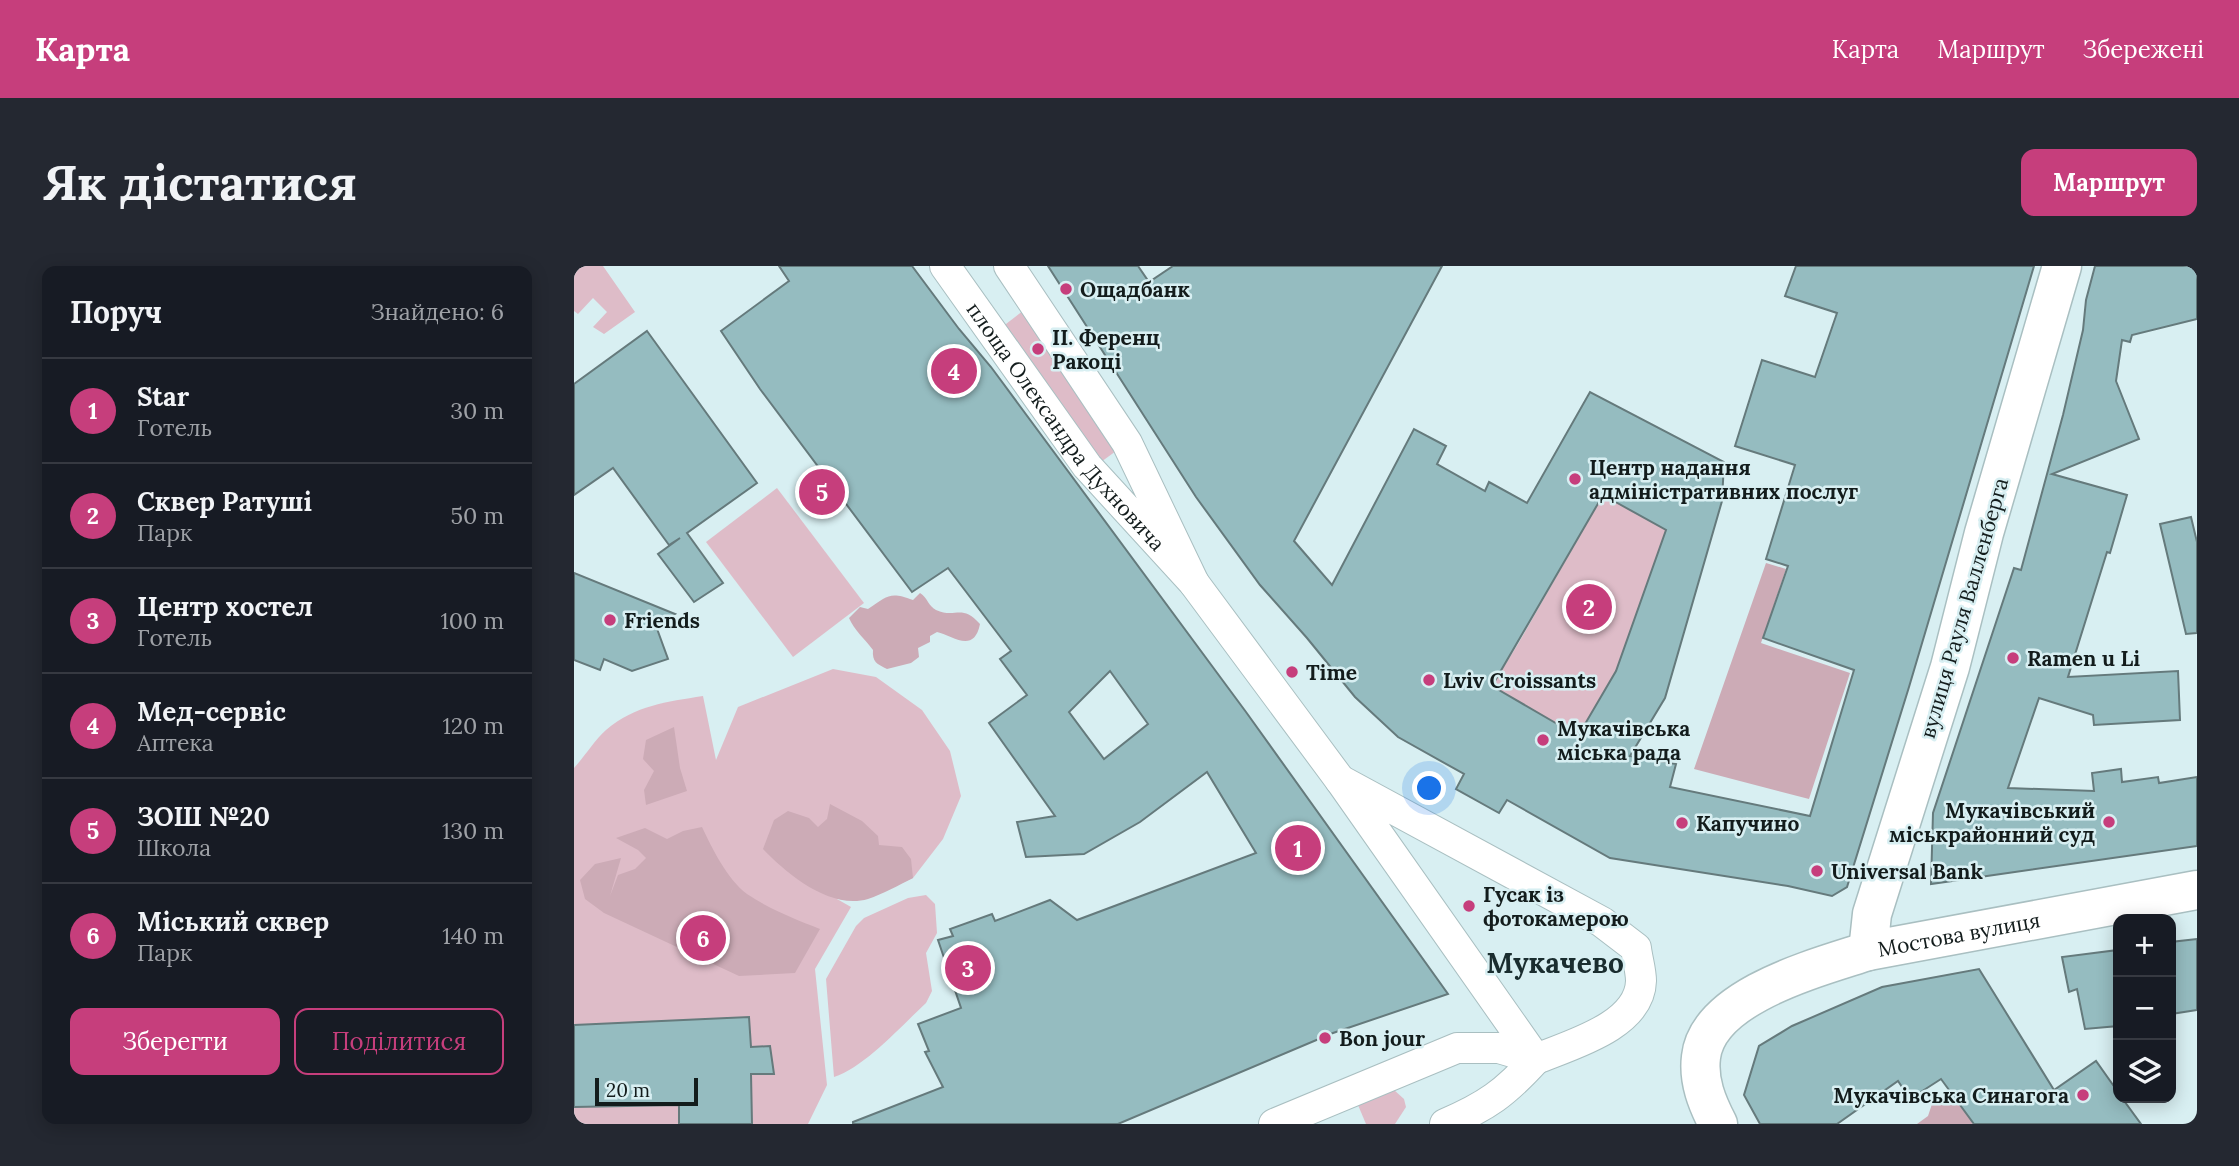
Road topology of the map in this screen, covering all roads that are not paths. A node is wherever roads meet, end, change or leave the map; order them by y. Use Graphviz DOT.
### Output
graph roads {
  1 [pos="945,266"];
  2 [pos="1009,266"];
  3 [pos="2062,266"];
  4 [pos="1194,583"];
  5 [pos="1340,780"];
  6 [pos="2197,890"];
  7 [pos="1868,951"];
  8 [pos="1536,1059"];
  9 [pos="1274,1124"];
  10 [pos="1445,1124"];
  11 [pos="1718,1124"];
  1 -- 4 [label="street, площа Олександра Духновича"];
  2 -- 4 [label="street, площа Олександра Духновича"];
  3 -- 7 [label="street, вулиця Рауля Валленберга"];
  4 -- 5 [label="street, площа Олександра Духновича"];
  5 -- 8 [label="street, площа Олександра Духновича"];
  5 -- 8 [label="street, площа Олександра Духновича"];
  6 -- 7 [label="street, Мостова вулиця"];
  7 -- 11 [label="street, Мостова вулиця"];
  8 -- 9 [label="street"];
  8 -- 10 [label="street"];
}
